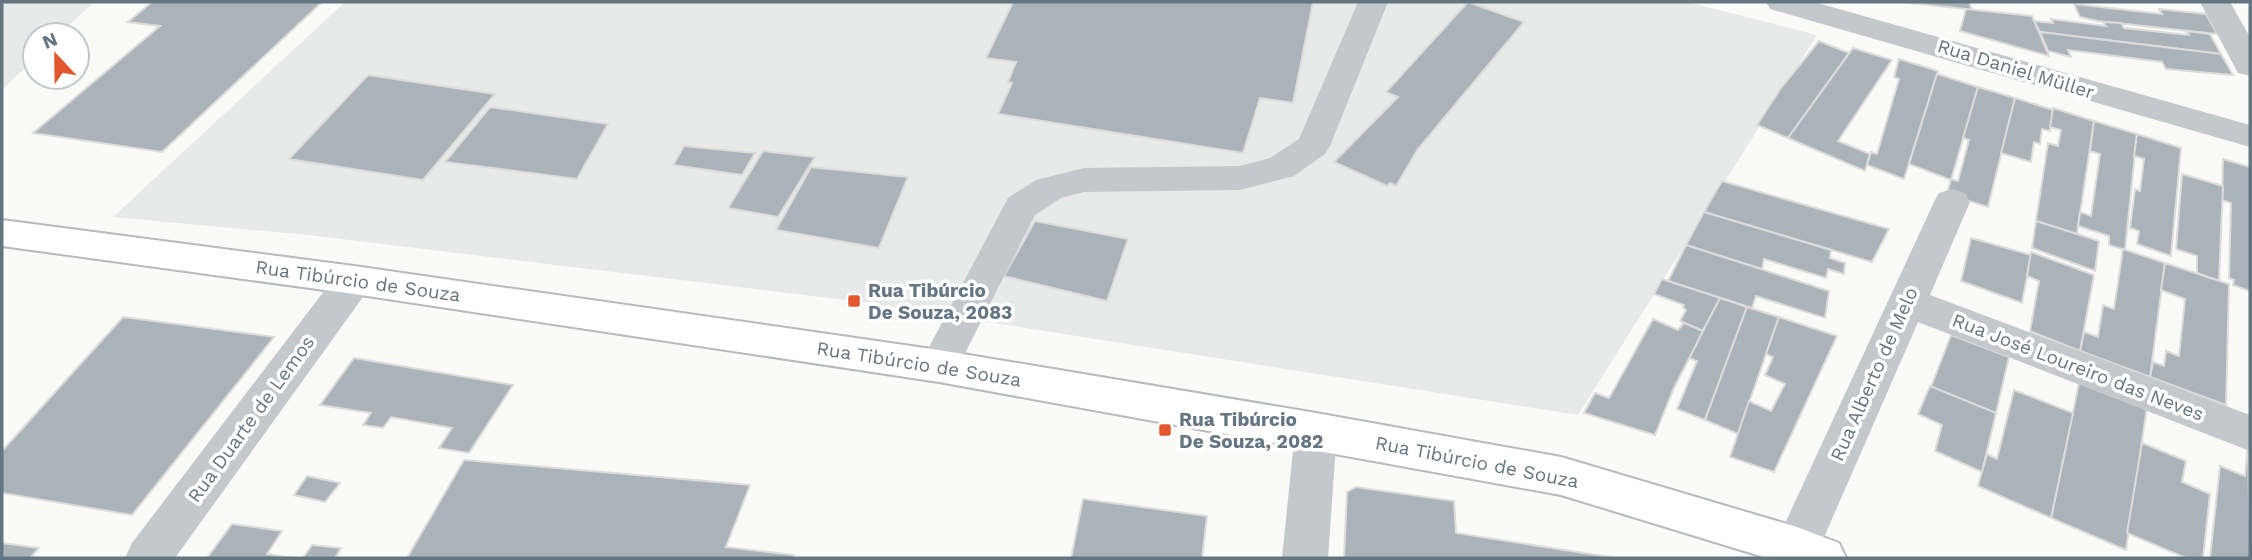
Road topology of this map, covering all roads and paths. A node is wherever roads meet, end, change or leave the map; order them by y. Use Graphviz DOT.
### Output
graph roads {
  1 [pos="1373,2"];
  2 [pos="1781,2"];
  3 [pos="2215,2"];
  4 [pos="1814,6"];
  5 [pos="2250,66"];
  6 [pos="2250,136"];
  7 [pos="1952,202"];
  8 [pos="2,233"];
  9 [pos="354,280"];
  10 [pos="1906,302"];
  11 [pos="939,366"];
  12 [pos="1316,431"];
  13 [pos="2250,433"];
  14 [pos="1810,553"];
  15 [pos="148,558"];
  16 [pos="1305,558"];
  1 -- 11 [label="street"];
  2 -- 4 [label="street, Rua Daniel Müller"];
  3 -- 5 [label="street"];
  4 -- 6 [label="street, Rua Daniel Müller"];
  7 -- 10 [label="street, Rua Alberto de Melo"];
  8 -- 9 [label="main road, Rua Tibúrcio de Souza"];
  9 -- 11 [label="main road, Rua Tibúrcio de Souza"];
  9 -- 15 [label="street, Rua Duarte de Lemos"];
  10 -- 13 [label="street, Rua José Loureiro das Neves"];
  10 -- 14 [label="street, Rua Alberto de Melo"];
  11 -- 12 [label="main road, Rua Tibúrcio de Souza"];
  12 -- 14 [label="main road, Rua Tibúrcio de Souza"];
  12 -- 16 [label="street"];
}
